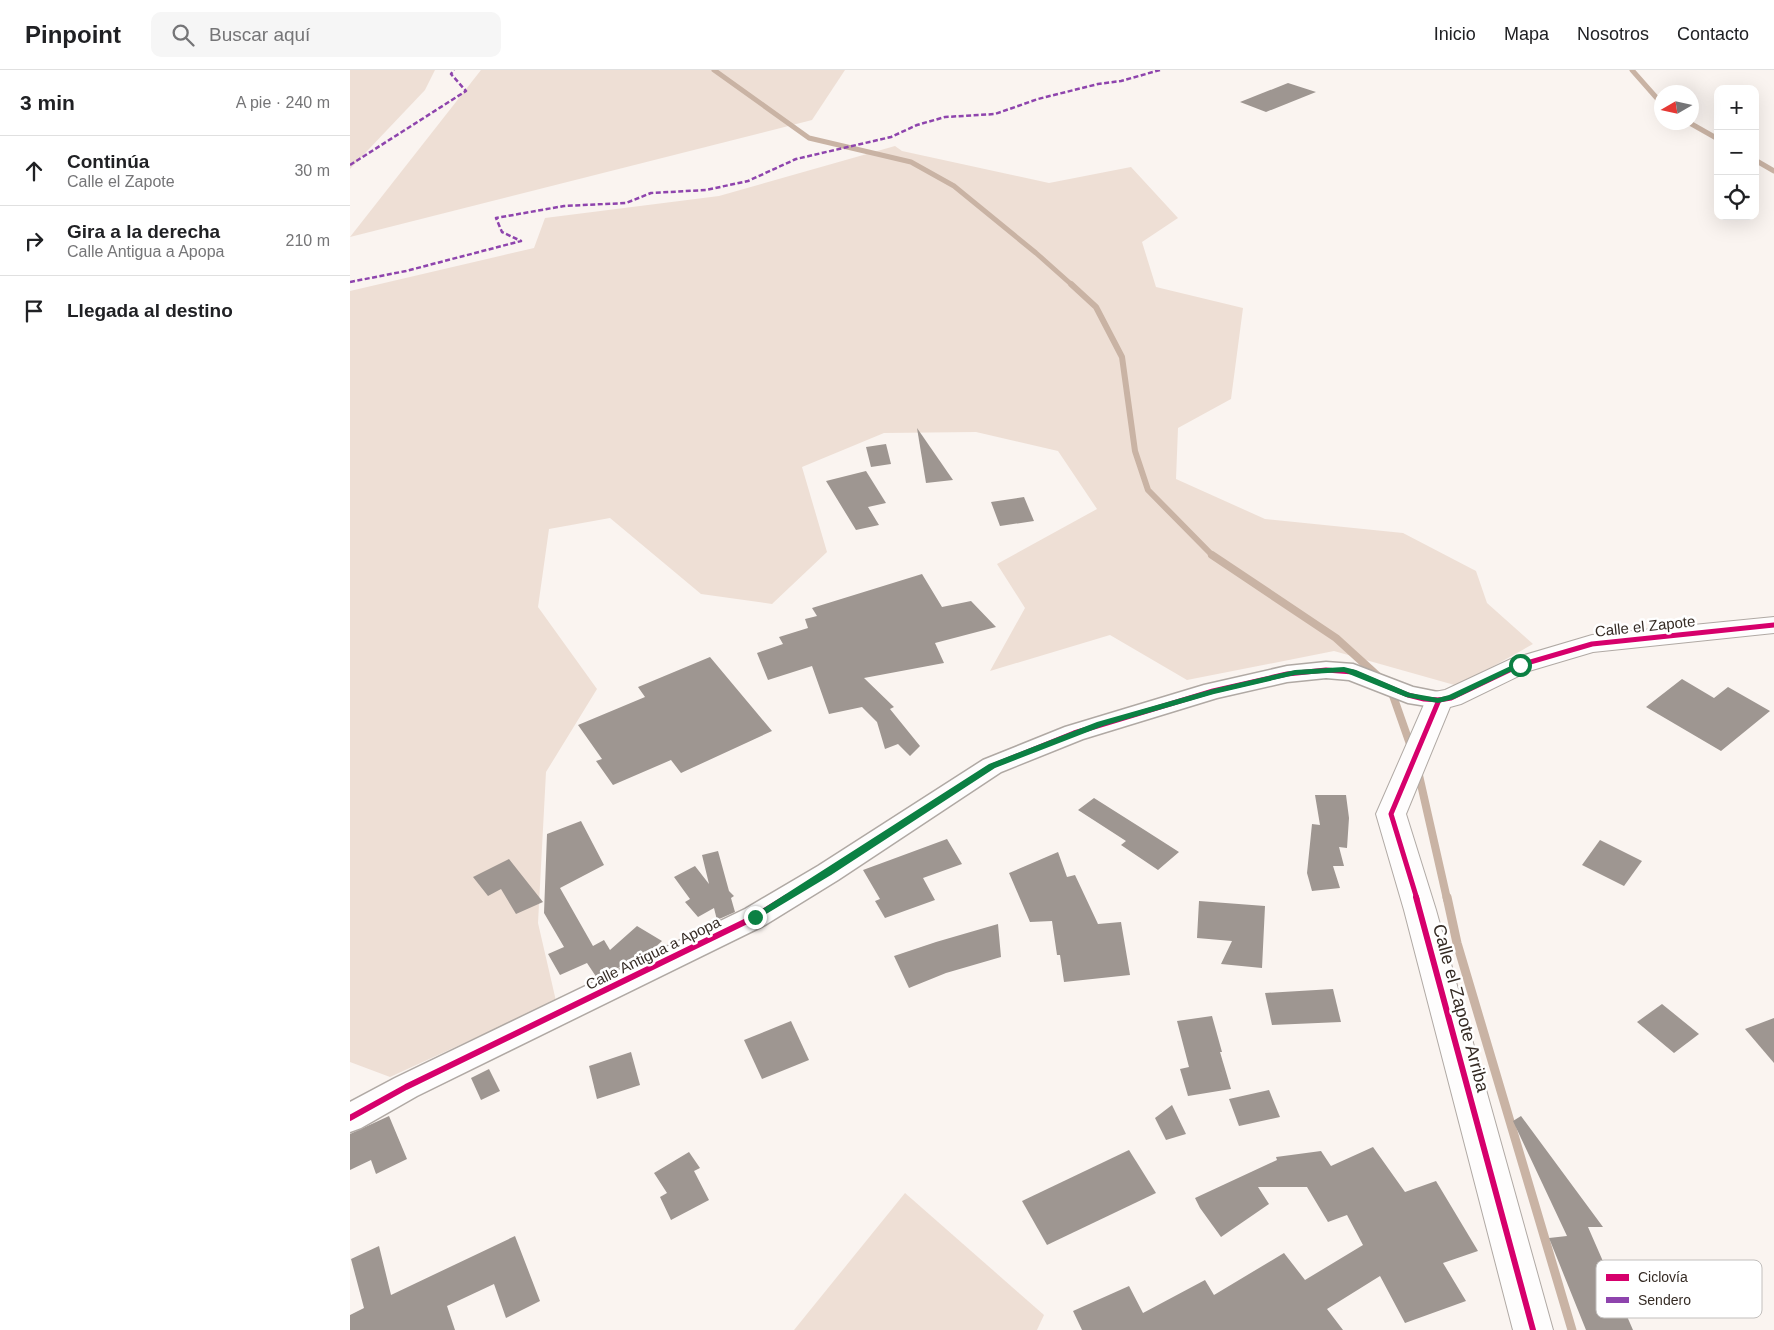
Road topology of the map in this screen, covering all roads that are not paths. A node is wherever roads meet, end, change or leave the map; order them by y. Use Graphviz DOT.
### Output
graph roads {
  1 [pos="1774,625"];
  2 [pos="1438,700"];
  3 [pos="350,1118"];
  4 [pos="1533,1330"];
  1 -- 2 [label="street, Calle el Zapote"];
  2 -- 3 [label="street, Calle Antigua a Apopa"];
  2 -- 4 [label="street, Calle el Zapote Arriba"];
}
